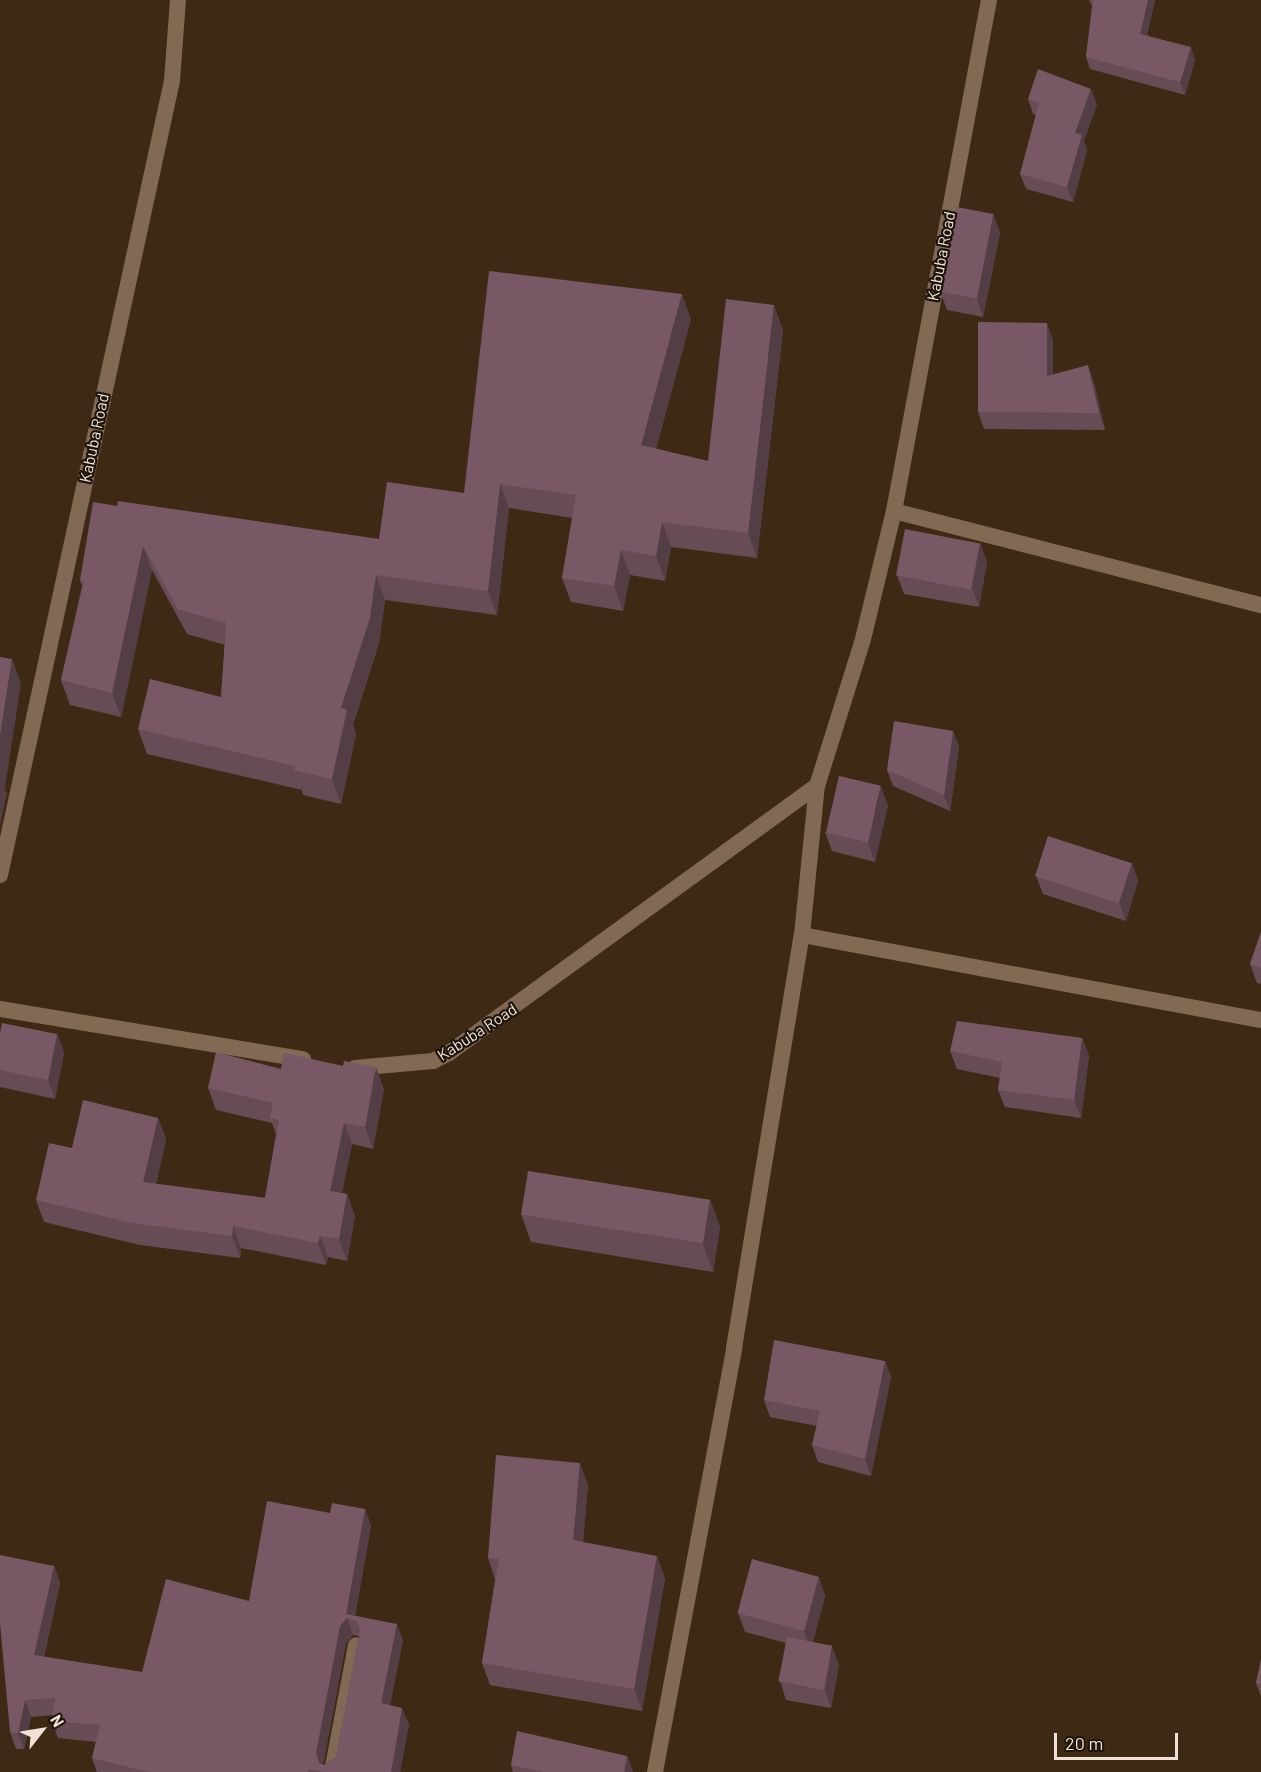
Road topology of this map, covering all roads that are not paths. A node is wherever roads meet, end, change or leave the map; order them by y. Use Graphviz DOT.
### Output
graph roads {
  1 [pos="177,0"];
  2 [pos="988,0"];
  3 [pos="894,511"];
  4 [pos="1261,605"];
  5 [pos="817,786"];
  6 [pos="0,875"];
  7 [pos="802,935"];
  8 [pos="0,1010"];
  9 [pos="1261,1020"];
  10 [pos="318,1061"];
  11 [pos="337,1065"];
  12 [pos="356,1644"];
  13 [pos="332,1772"];
  14 [pos="655,1772"];
  1 -- 6 [label="street, Kabuba Road"];
  2 -- 3 [label="street, Kabuba Road"];
  3 -- 4 [label="street"];
  3 -- 5 [label="street, Kabuba Road"];
  5 -- 7 [label="street, Kabuba Road"];
  5 -- 11 [label="street, Kabuba Road"];
  7 -- 9 [label="street"];
  7 -- 14 [label="street, Kabuba Road"];
  8 -- 10 [label="street"];
  12 -- 13 [label="street"];
}
